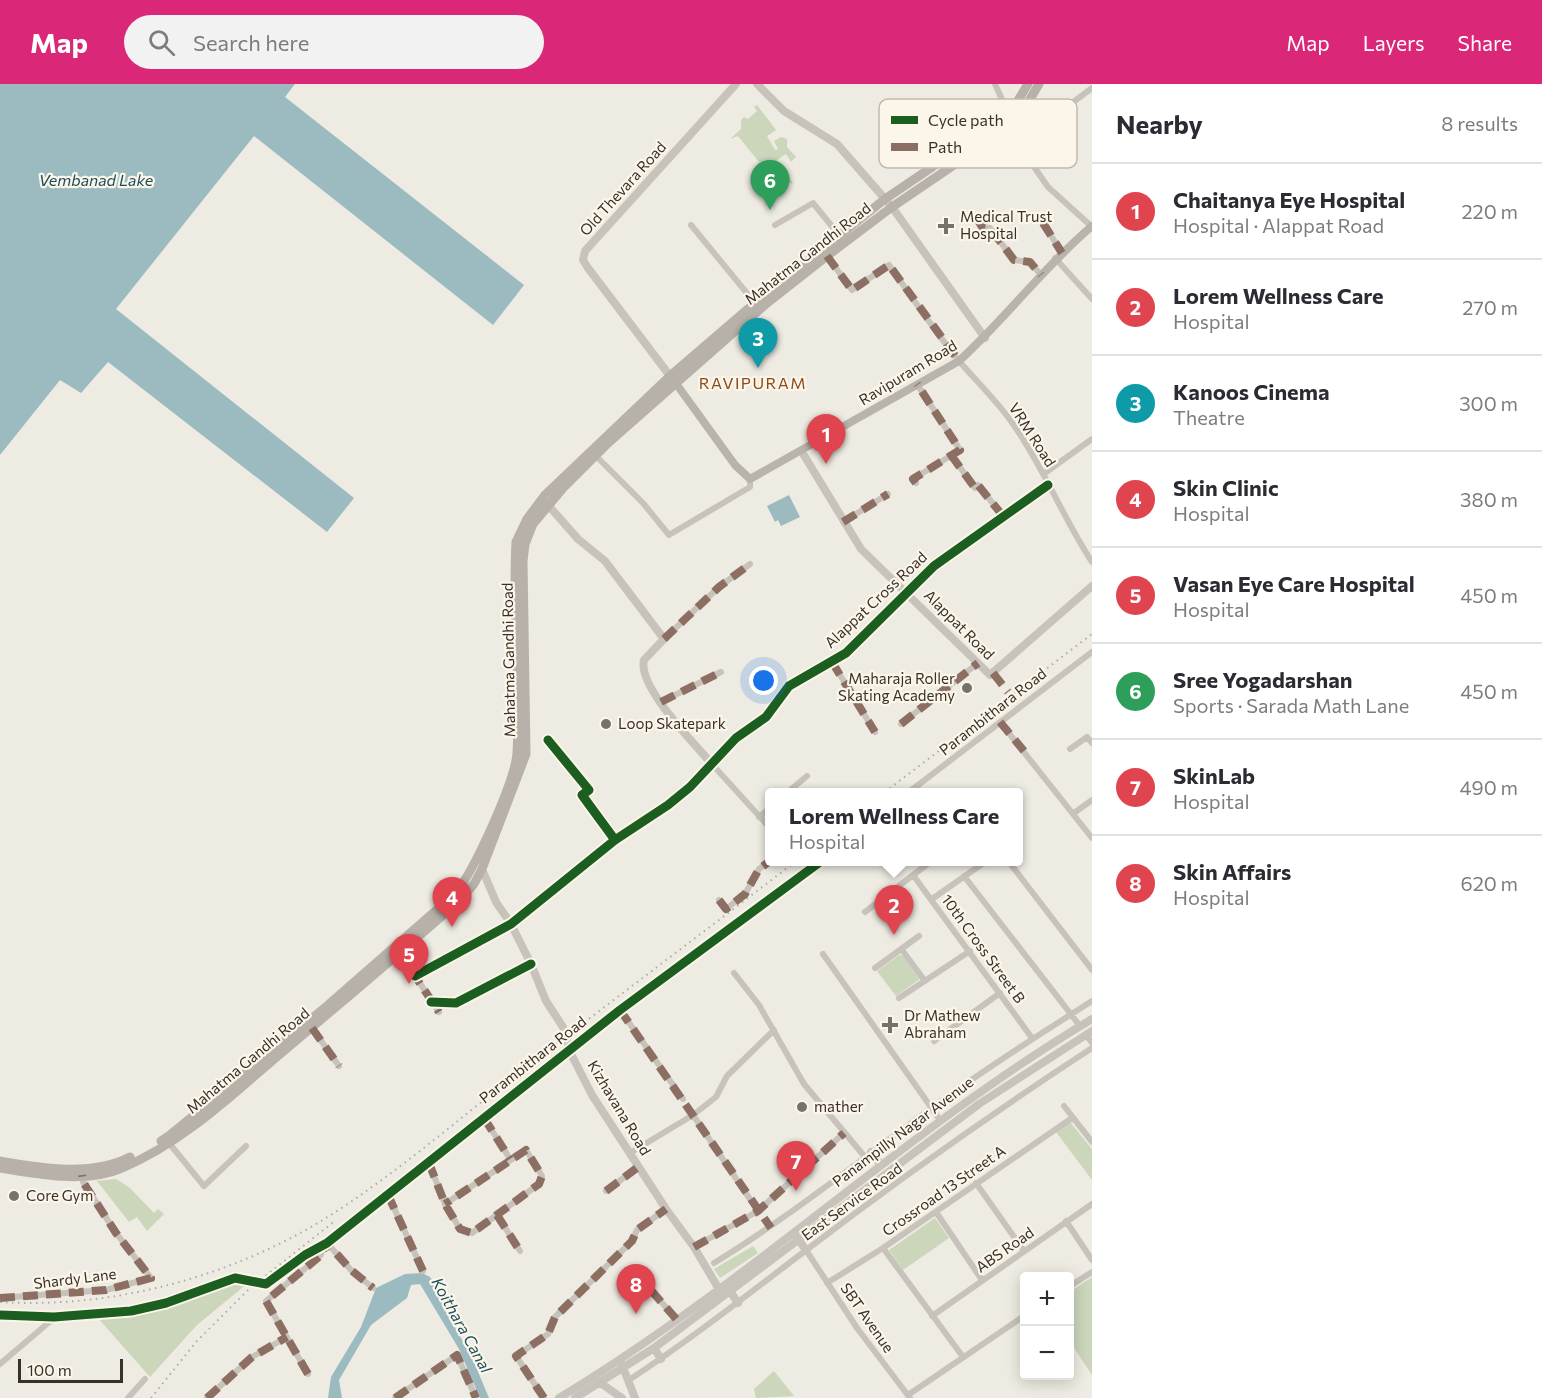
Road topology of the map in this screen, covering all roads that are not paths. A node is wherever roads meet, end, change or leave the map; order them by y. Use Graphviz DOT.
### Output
graph roads {
  1 [pos="736,84"];
  2 [pos="757,84"];
  3 [pos="994,84"];
  4 [pos="1028,84"];
  5 [pos="1039,84"];
  6 [pos="1092,88"];
  7 [pos="1001,99"];
  8 [pos="1019,99"];
  9 [pos="1030,99"];
  10 [pos="1077,99"];
  11 [pos="931,168"];
  12 [pos="950,168"];
  13 [pos="1035,168"];
  14 [pos="885,199"];
  15 [pos="892,207"];
  16 [pos="976,217"];
  17 [pos="1043,223"];
  18 [pos="691,225"];
  19 [pos="774,225"];
  20 [pos="1091,226"];
  21 [pos="839,235"];
  22 [pos="827,256"];
  23 [pos="1059,256"];
  24 [pos="1041,275"];
  25 [pos="1092,299"];
  26 [pos="755,303"];
  27 [pos="984,338"];
  28 [pos="959,361"];
  29 [pos="673,380"];
  30 [pos="917,384"];
  31 [pos="1092,439"];
  32 [pos="802,452"];
  33 [pos="595,455"];
  34 [pos="951,455"];
  35 [pos="1045,473"];
  36 [pos="750,479"];
  37 [pos="914,481"];
  38 [pos="1048,485"];
  39 [pos="888,494"];
  40 [pos="548,505"];
  41 [pos="1003,516"];
  42 [pos="843,522"];
  43 [pos="520,543"];
  44 [pos="1092,562"];
  45 [pos="750,564"];
  46 [pos="1092,586"];
  47 [pos="908,592"];
  48 [pos="664,639"];
  49 [pos="1092,652"];
  50 [pos="832,662"];
  51 [pos="978,663"];
  52 [pos="721,672"];
  53 [pos="661,702"];
  54 [pos="1000,722"];
  55 [pos="901,724"];
  56 [pos="875,732"];
  57 [pos="1092,743"];
  58 [pos="1070,749"];
  59 [pos="711,763"];
  60 [pos="807,776"];
  61 [pos="793,788"];
  62 [pos="914,788"];
  63 [pos="1092,800"];
  64 [pos="765,812"];
  65 [pos="1074,813"];
  66 [pos="759,817"];
  67 [pos="765,823"];
  68 [pos="1092,838"];
  69 [pos="765,865"];
  70 [pos="813,866"];
  71 [pos="924,866"];
  72 [pos="978,866"];
  73 [pos="1013,866"];
  74 [pos="478,867"];
  75 [pos="914,875"];
  76 [pos="964,876"];
  77 [pos="932,899"];
  78 [pos="719,900"];
  79 [pos="865,912"];
  80 [pos="511,924"];
  81 [pos="920,936"];
  82 [pos="902,950"];
  83 [pos="970,951"];
  84 [pos="399,952"];
  85 [pos="823,954"];
  86 [pos="531,964"];
  87 [pos="875,968"];
  88 [pos="1092,970"];
  89 [pos="734,973"];
  90 [pos="415,976"];
  91 [pos="925,981"];
  92 [pos="1000,993"];
  93 [pos="899,998"];
  94 [pos="1092,1001"];
  95 [pos="431,1002"];
  96 [pos="330,1007"];
  97 [pos="620,1010"];
  98 [pos="439,1012"];
  99 [pos="1072,1014"];
  100 [pos="1092,1018"];
  101 [pos="1080,1026"];
  102 [pos="312,1028"];
  103 [pos="774,1030"];
  104 [pos="1089,1033"];
  105 [pos="1032,1038"];
  106 [pos="934,1041"];
  107 [pos="1092,1043"];
  108 [pos="1092,1048"];
  109 [pos="570,1052"];
  110 [pos="339,1066"];
  111 [pos="244,1079"];
  112 [pos="682,1099"];
  113 [pos="1064,1106"];
  114 [pos="932,1108"];
  115 [pos="693,1115"];
  116 [pos="484,1118"];
  117 [pos="1072,1118"];
  118 [pos="940,1120"];
  119 [pos="844,1133"];
  120 [pos="1092,1142"];
  121 [pos="169,1143"];
  122 [pos="246,1146"];
  123 [pos="630,1154"];
  124 [pos="868,1155"];
  125 [pos="510,1159"];
  126 [pos="0,1161"];
  127 [pos="429,1163"];
  128 [pos="880,1164"];
  129 [pos="638,1167"];
  130 [pos="0,1168"];
  131 [pos="31,1169"];
  132 [pos="82,1175"];
  133 [pos="976,1183"];
  134 [pos="606,1191"];
  135 [pos="388,1195"];
  136 [pos="445,1204"];
  137 [pos="1092,1204"];
  138 [pos="666,1209"];
  139 [pos="758,1211"];
  140 [pos="936,1212"];
  141 [pos="497,1215"];
  142 [pos="1066,1221"];
  143 [pos="794,1232"];
  144 [pos="799,1240"];
  145 [pos="327,1243"];
  146 [pos="694,1247"];
  147 [pos="883,1248"];
  148 [pos="806,1250"];
  149 [pos="520,1251"];
  150 [pos="1024,1251"];
  151 [pos="1092,1260"];
  152 [pos="714,1263"];
  153 [pos="423,1271"];
  154 [pos="1092,1272"];
  155 [pos="636,1273"];
  156 [pos="982,1280"];
  157 [pos="827,1283"];
  158 [pos="1074,1283"];
  159 [pos="373,1288"];
  160 [pos="719,1289"];
  161 [pos="727,1294"];
  162 [pos="0,1298"];
  163 [pos="738,1303"];
  164 [pos="0,1315"];
  165 [pos="932,1316"];
  166 [pos="54,1317"];
  167 [pos="1020,1319"];
  168 [pos="677,1320"];
  169 [pos="287,1337"];
  170 [pos="654,1348"];
  171 [pos="963,1357"];
  172 [pos="662,1359"];
  173 [pos="0,1364"];
  174 [pos="622,1365"];
  175 [pos="308,1374"];
  176 [pos="593,1377"];
  177 [pos="145,1379"];
  178 [pos="629,1380"];
  179 [pos="601,1383"];
  180 [pos="909,1396"];
  181 [pos="129,1398"];
  182 [pos="207,1398"];
  183 [pos="395,1398"];
  184 [pos="476,1398"];
  185 [pos="544,1398"];
  186 [pos="559,1398"];
  187 [pos="575,1398"];
  188 [pos="622,1398"];
  189 [pos="635,1398"];
  1 -- 29 [label="street, Old Thevara Road"];
  2 -- 14 [label="street"];
  3 -- 7 [label="street"];
  4 -- 8 [label="main road, Mahatma Gandhi Road"];
  5 -- 9 [label="main road, Mahatma Gandhi Road"];
  6 -- 10 [label="street"];
  11 -- 14 [label="main road, Mahatma Gandhi Road"];
  12 -- 15 [label="main road, Mahatma Gandhi Road"];
  13 -- 20 [label="street"];
  14 -- 15 [label="street"];
  14 -- 21 [label="main road, Mahatma Gandhi Road"];
  15 -- 22 [label="main road, Mahatma Gandhi Road"];
  15 -- 27 [label="street"];
  16 -- 24 [label="street"];
  17 -- 23 [label="street"];
  18 -- 26 [label="street"];
  19 -- 21 [label="street"];
  20 -- 23 [label="main road, Ravipuram Road"];
  21 -- 26 [label="main road, Mahatma Gandhi Road"];
  22 -- 28 [label="street, VRM Road"];
  22 -- 29 [label="main road, Mahatma Gandhi Road"];
  23 -- 24 [label="main road, Ravipuram Road"];
  23 -- 25 [label="street"];
  24 -- 27 [label="main road, Ravipuram Road"];
  26 -- 29 [label="main road, Mahatma Gandhi Road"];
  27 -- 28 [label="main road, Ravipuram Road"];
  28 -- 30 [label="main road, Ravipuram Road"];
  28 -- 35 [label="street, VRM Road"];
  29 -- 33 [label="main road, Mahatma Gandhi Road"];
  29 -- 36 [label="main road"];
  29 -- 43 [label="main road, Mahatma Gandhi Road"];
  30 -- 32 [label="main road, Ravipuram Road"];
  30 -- 34 [label="street"];
  31 -- 35 [label="street"];
  32 -- 36 [label="main road, Ravipuram Road"];
  32 -- 42 [label="street, Alappat Road"];
  33 -- 36 [label="street"];
  33 -- 40 [label="main road, Mahatma Gandhi Road"];
  34 -- 37 [label="street"];
  34 -- 41 [label="street"];
  35 -- 38 [label="street, VRM Road"];
  38 -- 41 [label="street, Alappat Cross Road"];
  38 -- 44 [label="street, VRM Road"];
  39 -- 42 [label="street"];
  40 -- 43 [label="main road, Mahatma Gandhi Road"];
  40 -- 48 [label="street"];
  41 -- 47 [label="street, Alappat Cross Road"];
  42 -- 47 [label="street, Alappat Road"];
  43 -- 74 [label="main road, Mahatma Gandhi Road"];
  45 -- 48 [label="street"];
  46 -- 51 [label="street, Alappat Road"];
  47 -- 50 [label="street, Alappat Cross Road"];
  47 -- 51 [label="street, Alappat Road"];
  48 -- 53 [label="street"];
  49 -- 54 [label="street, Parambithara Road"];
  50 -- 56 [label="street"];
  50 -- 59 [label="street, Alappat Cross Road"];
  51 -- 55 [label="street"];
  52 -- 53 [label="street"];
  53 -- 59 [label="street"];
  54 -- 62 [label="street, Parambithara Road"];
  54 -- 65 [label="street"];
  57 -- 58 [label="street"];
  59 -- 66 [label="street"];
  59 -- 80 [label="street, Alappat Cross Road"];
  60 -- 61 [label="street"];
  63 -- 65 [label="street"];
  64 -- 66 [label="street"];
  65 -- 68 [label="street"];
  66 -- 67 [label="street"];
  69 -- 78 [label="street"];
  70 -- 97 [label="street, Parambithara Road"];
  71 -- 75 [label="street"];
  72 -- 76 [label="street"];
  73 -- 88 [label="street"];
  74 -- 80 [label="street, Kizhavana Road"];
  74 -- 84 [label="main road, Mahatma Gandhi Road"];
  74 -- 96 [label="main road, Mahatma Gandhi Road"];
  75 -- 77 [label="street, 10th Cross Street B"];
  75 -- 79 [label="street"];
  76 -- 77 [label="street"];
  76 -- 99 [label="street"];
  77 -- 83 [label="street, 10th Cross Street B"];
  80 -- 86 [label="street, Kizhavana Road"];
  80 -- 90 [label="street, Alappat Cross Road"];
  81 -- 82 [label="street"];
  82 -- 87 [label="street"];
  82 -- 91 [label="street"];
  83 -- 91 [label="street"];
  83 -- 92 [label="street, 10th Cross Street B"];
  84 -- 90 [label="street"];
  84 -- 96 [label="main road, Mahatma Gandhi Road"];
  85 -- 114 [label="street"];
  86 -- 95 [label="street"];
  86 -- 109 [label="street, Kizhavana Road"];
  89 -- 103 [label="street"];
  90 -- 95 [label="street"];
  91 -- 93 [label="street"];
  92 -- 105 [label="street, 10th Cross Street B"];
  92 -- 106 [label="street"];
  94 -- 99 [label="street"];
  95 -- 98 [label="street"];
  96 -- 102 [label="main road, Mahatma Gandhi Road"];
  96 -- 111 [label="main road, Mahatma Gandhi Road"];
  97 -- 109 [label="street, Parambithara Road"];
  97 -- 112 [label="street"];
  99 -- 101 [label="street"];
  99 -- 105 [label="street"];
  100 -- 101 [label="street, Panampilly Nagar Avenue"];
  101 -- 104 [label="street"];
  101 -- 118 [label="street, Panampilly Nagar Avenue"];
  102 -- 110 [label="street"];
  102 -- 111 [label="main road, Mahatma Gandhi Road"];
  103 -- 115 [label="street"];
  103 -- 119 [label="street"];
  104 -- 107 [label="street"];
  104 -- 144 [label="street, Panampilly Nagar Avenue"];
  105 -- 114 [label="street"];
  108 -- 148 [label="street, East Service Road"];
  109 -- 116 [label="street, Parambithara Road"];
  109 -- 123 [label="street, Kizhavana Road"];
  111 -- 121 [label="main road, Mahatma Gandhi Road"];
  111 -- 131 [label="main road, Mahatma Gandhi Road"];
  113 -- 117 [label="street"];
  114 -- 118 [label="street"];
  114 -- 124 [label="street"];
  115 -- 123 [label="street"];
  115 -- 139 [label="street"];
  116 -- 125 [label="street"];
  116 -- 127 [label="street, Parambithara Road"];
  117 -- 120 [label="street"];
  117 -- 133 [label="street, Crossroad 13 Street A"];
  118 -- 128 [label="street, Panampilly Nagar Avenue"];
  119 -- 124 [label="street"];
  119 -- 139 [label="street"];
  121 -- 122 [label="street"];
  121 -- 132 [label="main road, Mahatma Gandhi Road"];
  123 -- 129 [label="street, Kizhavana Road"];
  124 -- 128 [label="street"];
  124 -- 152 [label="street"];
  125 -- 136 [label="street"];
  125 -- 141 [label="street"];
  126 -- 131 [label="main road, Mahatma Gandhi Road"];
  127 -- 135 [label="street, Parambithara Road"];
  127 -- 136 [label="street"];
  128 -- 143 [label="street, Panampilly Nagar Avenue"];
  129 -- 134 [label="street"];
  129 -- 138 [label="street, Kizhavana Road"];
  130 -- 131 [label="main road, Mahatma Gandhi Road"];
  131 -- 132 [label="main road, Mahatma Gandhi Road"];
  132 -- 162 [label="street, Shardy Lane"];
  133 -- 140 [label="street, Crossroad 13 Street A"];
  133 -- 150 [label="street"];
  135 -- 145 [label="street, Parambithara Road"];
  135 -- 153 [label="street"];
  136 -- 141 [label="street"];
  137 -- 142 [label="street, ABS Road"];
  138 -- 146 [label="street, Kizhavana Road"];
  138 -- 185 [label="street"];
  139 -- 146 [label="street"];
  140 -- 147 [label="street, Crossroad 13 Street A"];
  140 -- 156 [label="street"];
  141 -- 149 [label="street"];
  142 -- 150 [label="street, ABS Road"];
  142 -- 151 [label="street"];
  143 -- 144 [label="street"];
  143 -- 160 [label="street, Panampilly Nagar Avenue"];
  144 -- 148 [label="street"];
  144 -- 161 [label="street, Panampilly Nagar Avenue"];
  145 -- 159 [label="street"];
  145 -- 166 [label="street, Parambithara Road"];
  145 -- 169 [label="street"];
  146 -- 160 [label="street, Kizhavana Road"];
  147 -- 157 [label="street, Crossroad 13 Street A"];
  147 -- 165 [label="street"];
  148 -- 157 [label="street, SBT Avenue"];
  148 -- 163 [label="street, East Service Road"];
  150 -- 156 [label="street, ABS Road"];
  154 -- 158 [label="street"];
  155 -- 168 [label="street"];
  156 -- 165 [label="street, ABS Road"];
  157 -- 180 [label="street, SBT Avenue"];
  160 -- 161 [label="street, Kizhavana Road"];
  160 -- 168 [label="street, Panampilly Nagar Avenue"];
  161 -- 163 [label="street, Kizhavana Road"];
  161 -- 170 [label="street, Panampilly Nagar Avenue"];
  163 -- 172 [label="street, East Service Road"];
  164 -- 166 [label="street"];
  165 -- 171 [label="street"];
  166 -- 173 [label="street"];
  167 -- 171 [label="street"];
  168 -- 174 [label="street, Panampilly Nagar Avenue"];
  169 -- 175 [label="street"];
  169 -- 182 [label="street"];
  170 -- 172 [label="street"];
  170 -- 174 [label="street, Panampilly Nagar Avenue"];
  171 -- 180 [label="street"];
  172 -- 178 [label="street, East Service Road"];
  174 -- 176 [label="street, Panampilly Nagar Avenue"];
  174 -- 178 [label="street"];
  174 -- 179 [label="street, Panampilly Nagar Avenue"];
  176 -- 179 [label="street"];
  176 -- 186 [label="street, Panampilly Nagar Avenue"];
  177 -- 181 [label="street"];
  178 -- 189 [label="street"];
  179 -- 187 [label="street, Panampilly Nagar Avenue"];
  179 -- 188 [label="street"];
  183 -- 184 [label="street"];
}
